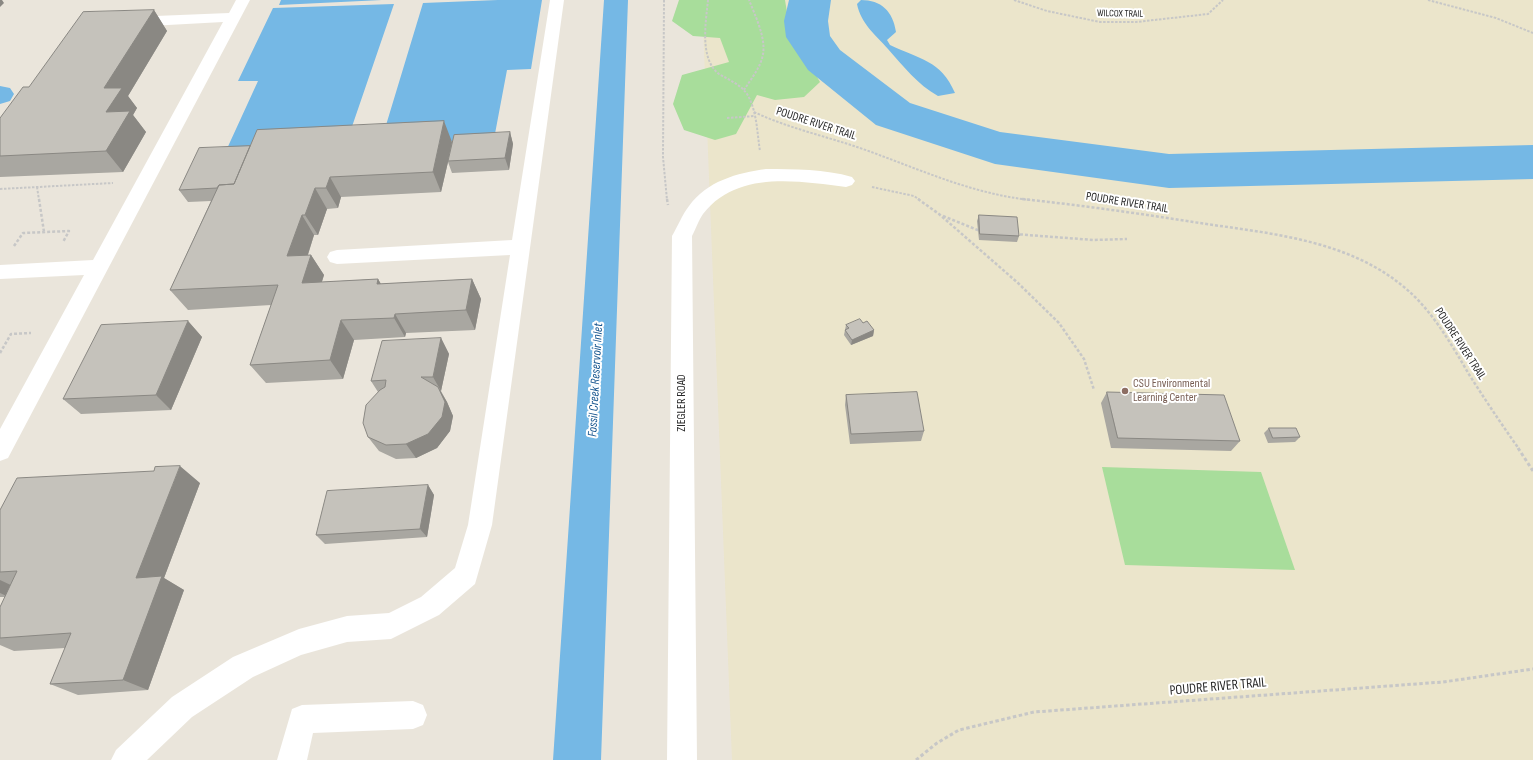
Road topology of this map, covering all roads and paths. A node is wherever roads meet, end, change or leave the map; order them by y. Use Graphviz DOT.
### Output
graph roads {
  1 [pos="243,0"];
  2 [pos="557,0"];
  3 [pos="664,0"];
  4 [pos="708,0"];
  5 [pos="749,0"];
  6 [pos="1014,0"];
  7 [pos="1223,0"];
  8 [pos="1428,0"];
  9 [pos="234,17"];
  10 [pos="120,22"];
  11 [pos="1533,33"];
  12 [pos="744,90"];
  13 [pos="754,112"];
  14 [pos="755,116"];
  15 [pos="727,118"];
  16 [pos="762,176"];
  17 [pos="846,181"];
  18 [pos="118,183"];
  19 [pos="37,187"];
  20 [pos="0,189"];
  21 [pos="938,214"];
  22 [pos="982,231"];
  23 [pos="44,232"];
  24 [pos="1010,234"];
  25 [pos="682,236"];
  26 [pos="1127,239"];
  27 [pos="521,247"];
  28 [pos="61,248"];
  29 [pos="12,249"];
  30 [pos="337,257"];
  31 [pos="99,267"];
  32 [pos="0,272"];
  33 [pos="34,332"];
  34 [pos="0,353"];
  35 [pos="1094,390"];
  36 [pos="0,451"];
  37 [pos="1533,471"];
  38 [pos="1533,669"];
  39 [pos="413,715"];
  40 [pos="126,760"];
  41 [pos="292,760"];
  42 [pos="682,760"];
  43 [pos="916,760"];
  1 -- 9 [label="street"];
  2 -- 27 [label="street"];
  3 -- 25 [label="path"];
  4 -- 12 [label="path"];
  5 -- 12 [label="path"];
  6 -- 7 [label="path, WILCOX TRAIL"];
  8 -- 11 [label="path"];
  9 -- 10 [label="street"];
  9 -- 31 [label="street"];
  12 -- 13 [label="path"];
  13 -- 14 [label="path"];
  13 -- 37 [label="path, POUDRE RIVER TRAIL"];
  14 -- 15 [label="path"];
  14 -- 16 [label="path"];
  16 -- 17 [label="street, ZIEGLER ROAD"];
  16 -- 25 [label="street, ZIEGLER ROAD"];
  17 -- 21 [label="path"];
  18 -- 19 [label="path"];
  19 -- 20 [label="path"];
  19 -- 23 [label="path"];
  21 -- 22 [label="path"];
  21 -- 35 [label="path"];
  23 -- 28 [label="path"];
  23 -- 29 [label="path"];
  24 -- 26 [label="path"];
  25 -- 42 [label="street, ZIEGLER ROAD"];
  27 -- 30 [label="street"];
  27 -- 40 [label="street"];
  31 -- 32 [label="street"];
  31 -- 36 [label="street"];
  33 -- 34 [label="path"];
  38 -- 43 [label="path, POUDRE RIVER TRAIL"];
  39 -- 41 [label="street"];
}
